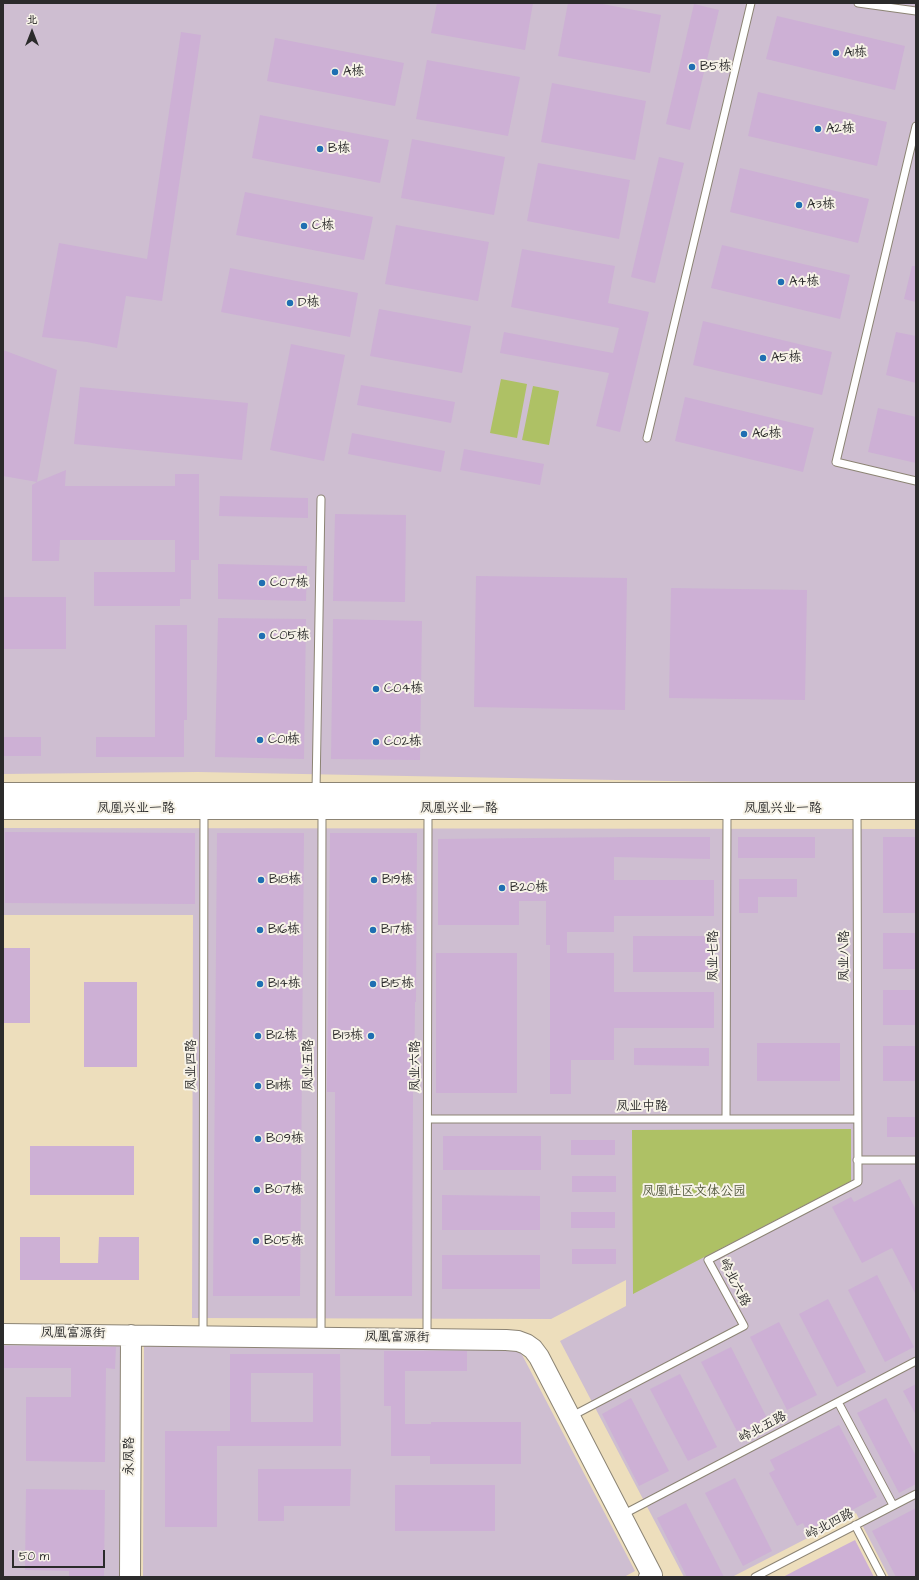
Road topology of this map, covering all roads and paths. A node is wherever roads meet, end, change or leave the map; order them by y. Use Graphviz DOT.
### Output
graph roads {
  1 [pos="751,3"];
  2 [pos="858,3"];
  3 [pos="916,11"];
  4 [pos="916,126"];
  5 [pos="647,438"];
  6 [pos="916,481"];
  7 [pos="321,499"];
  8 [pos="3,793"];
  9 [pos="916,793"];
  10 [pos="204,801"];
  11 [pos="319,801"];
  12 [pos="428,801"];
  13 [pos="727,801"];
  14 [pos="857,801"];
  15 [pos="3,809"];
  16 [pos="916,809"];
  17 [pos="428,1119"];
  18 [pos="726,1119"];
  19 [pos="857,1119"];
  20 [pos="857,1160"];
  21 [pos="916,1160"];
  22 [pos="3,1334"];
  23 [pos="130,1335"];
  24 [pos="203,1336"];
  25 [pos="321,1338"];
  26 [pos="427,1339"];
  27 [pos="916,1361"];
  28 [pos="838,1402"];
  29 [pos="570,1417"];
  30 [pos="916,1494"];
  31 [pos="893,1506"];
  32 [pos="621,1516"];
  33 [pos="855,1525"];
  34 [pos="650,1576"];
  35 [pos="130,1577"];
  36 [pos="755,1577"];
  37 [pos="882,1577"];
  1 -- 5 [label="lane"];
  2 -- 3 [label="lane"];
  4 -- 6 [label="lane"];
  7 -- 11 [label="lane, 凤业五路"];
  8 -- 10 [label="street, 凤凰兴业一路"];
  9 -- 14 [label="street, 凤凰兴业一路"];
  10 -- 11 [label="street, 凤凰兴业一路"];
  10 -- 15 [label="street, 凤凰兴业一路"];
  10 -- 24 [label="lane, 凤业四路"];
  11 -- 12 [label="street, 凤凰兴业一路"];
  11 -- 25 [label="lane, 凤业五路"];
  12 -- 13 [label="street, 凤凰兴业一路"];
  12 -- 17 [label="lane, 凤业六路"];
  13 -- 14 [label="street, 凤凰兴业一路"];
  13 -- 18 [label="lane, 凤业七路"];
  14 -- 16 [label="street, 凤凰兴业一路"];
  14 -- 19 [label="lane, 凤业八路"];
  17 -- 18 [label="lane, 凤业中路"];
  17 -- 26 [label="lane, 凤业六路"];
  18 -- 19 [label="lane, 凤业中路"];
  19 -- 20 [label="lane, 岭北六路"];
  20 -- 21 [label="lane"];
  20 -- 29 [label="lane, 岭北六路"];
  22 -- 23 [label="street, 凤凰富源街"];
  23 -- 24 [label="street, 凤凰富源街"];
  23 -- 35 [label="street, 永凤路"];
  24 -- 25 [label="street, 凤凰富源街"];
  25 -- 26 [label="street, 凤凰富源街"];
  26 -- 29 [label="street, 凤凰富源街"];
  27 -- 28 [label="lane, 岭北五路"];
  28 -- 31 [label="lane"];
  28 -- 32 [label="lane, 岭北五路"];
  29 -- 32 [label="street, 凤凰富源街"];
  30 -- 31 [label="lane, 岭北四路"];
  31 -- 33 [label="lane, 岭北四路"];
  32 -- 34 [label="street, 凤凰富源街"];
  33 -- 36 [label="lane, 岭北四路"];
  33 -- 37 [label="lane"];
}
